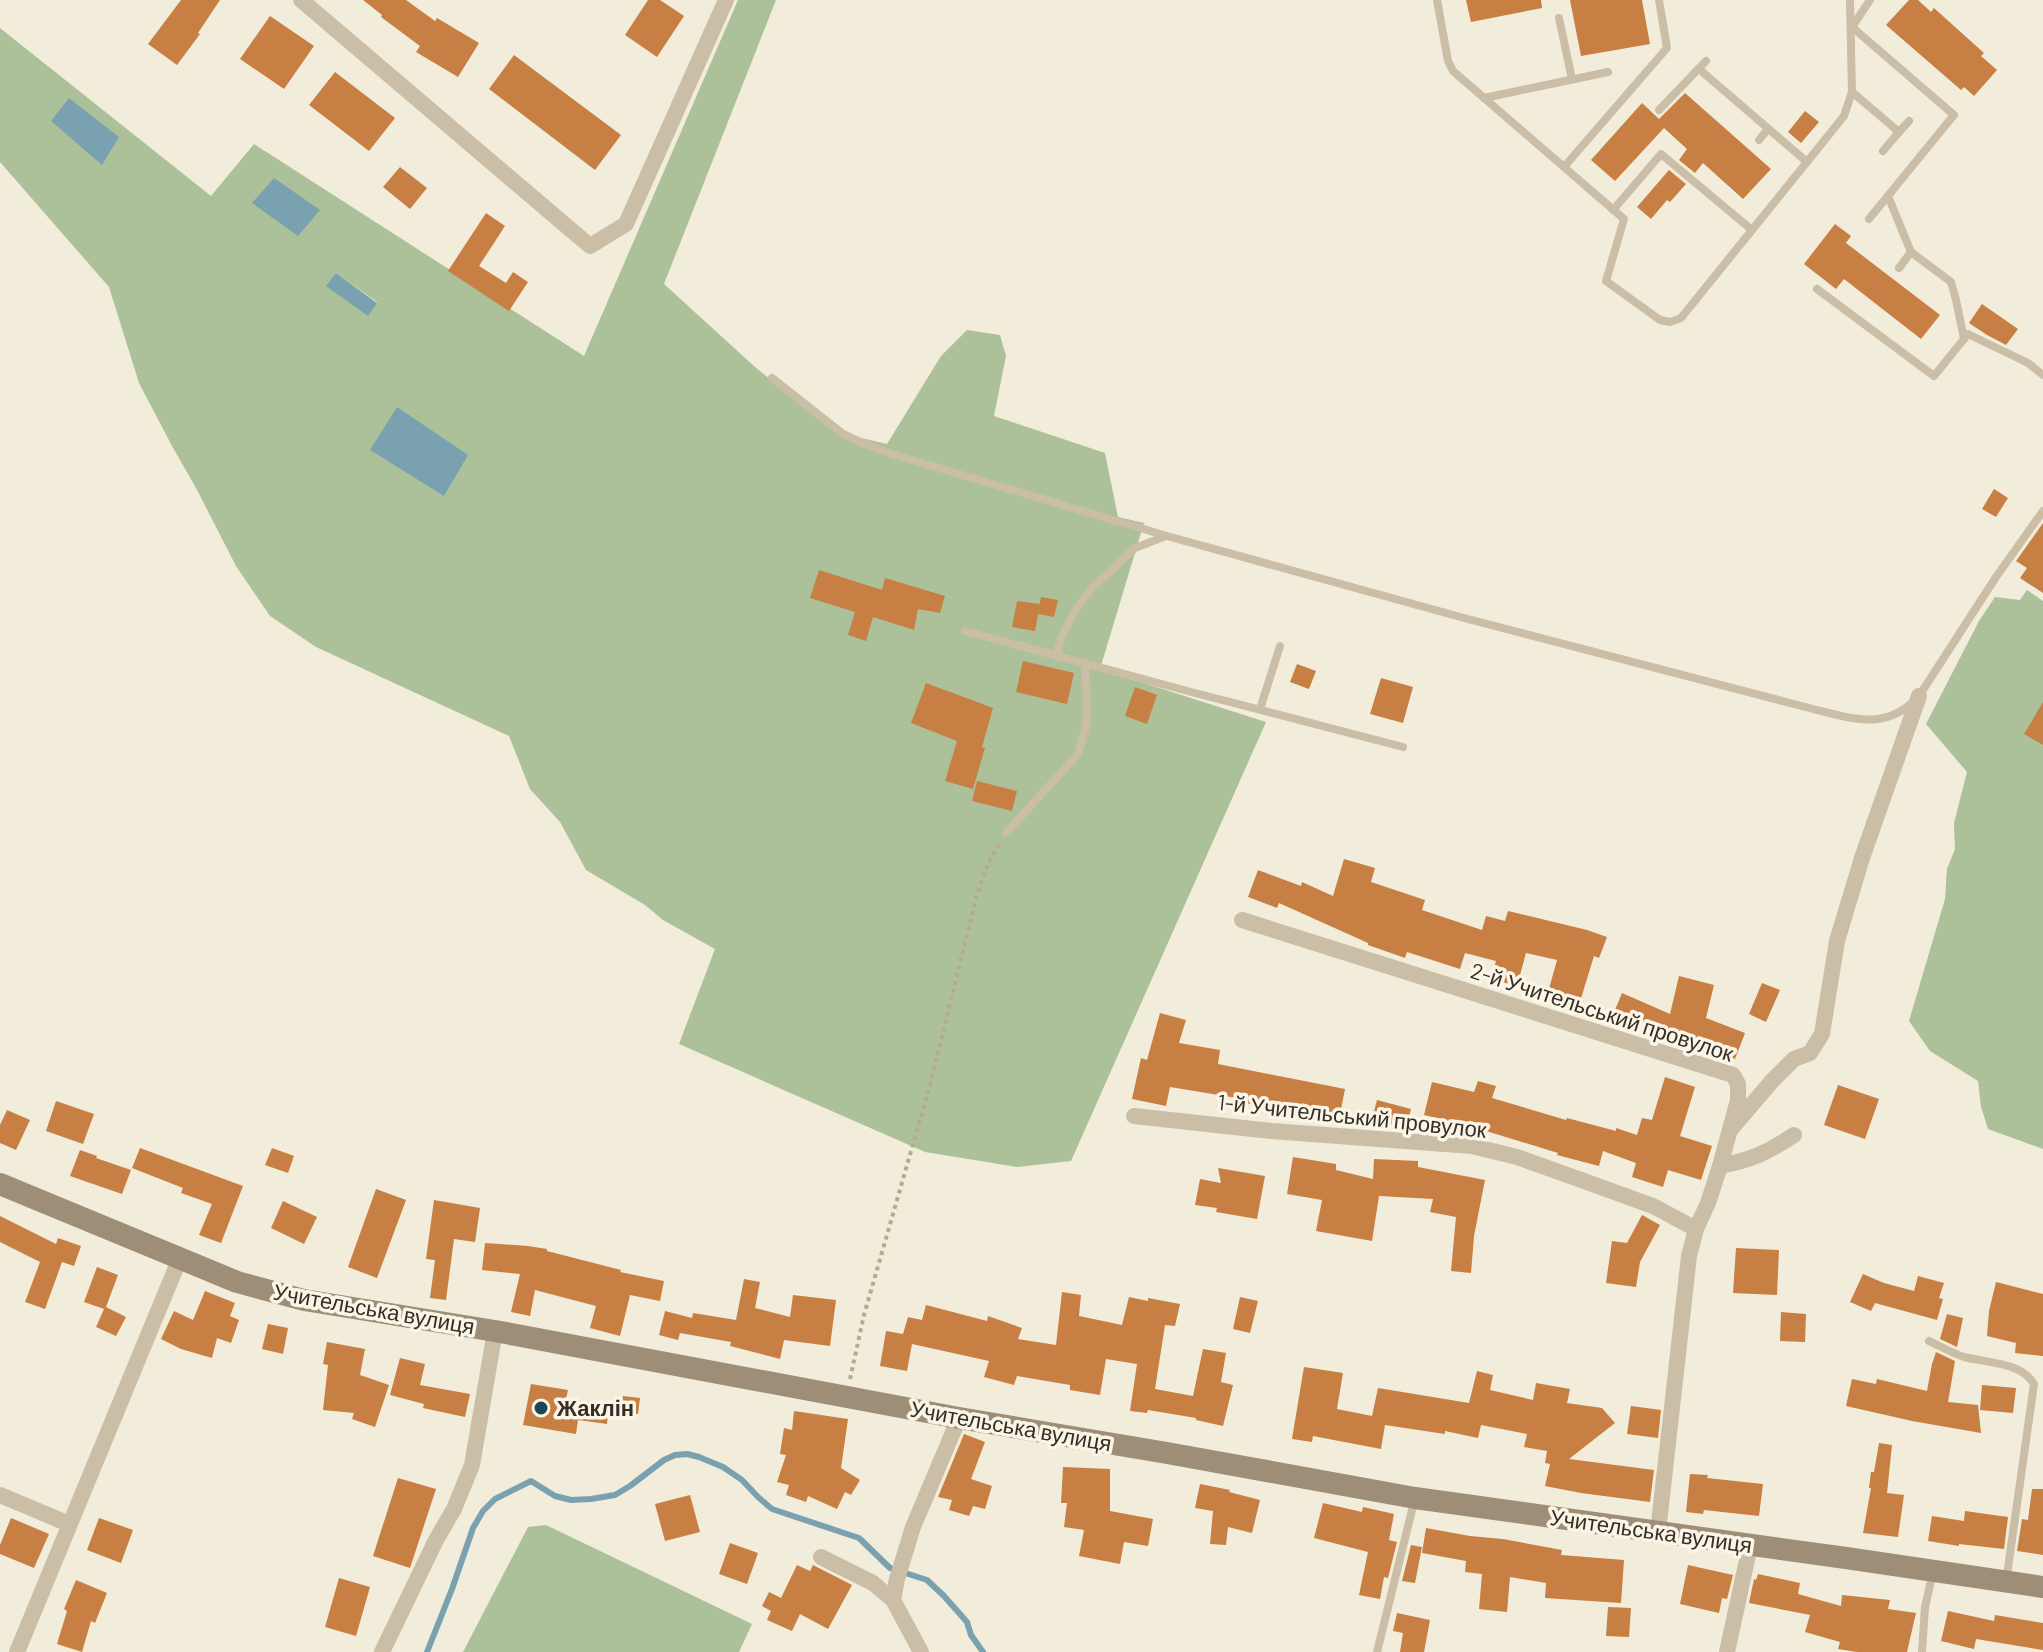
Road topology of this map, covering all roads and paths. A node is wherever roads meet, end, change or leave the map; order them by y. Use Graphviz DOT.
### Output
graph roads {
  1 [pos="301,0"];
  2 [pos="726,0"];
  3 [pos="1437,0"];
  4 [pos="1659,0"];
  5 [pos="1850,0"];
  6 [pos="1870,0"];
  7 [pos="1559,18"];
  8 [pos="1852,27"];
  9 [pos="1706,61"];
  10 [pos="1699,69"];
  11 [pos="1608,72"];
  12 [pos="1572,79"];
  13 [pos="1852,92"];
  14 [pos="1484,98"];
  15 [pos="1659,110"];
  16 [pos="1909,121"];
  17 [pos="1768,129"];
  18 [pos="1899,132"];
  19 [pos="1759,140"];
  20 [pos="1883,151"];
  21 [pos="1807,162"];
  22 [pos="1564,167"];
  23 [pos="1774,183"];
  24 [pos="1784,191"];
  25 [pos="1888,196"];
  26 [pos="1613,210"];
  27 [pos="1869,219"];
  28 [pos="1752,230"];
  29 [pos="1911,252"];
  30 [pos="1899,268"];
  31 [pos="1817,289"];
  32 [pos="1964,339"];
  33 [pos="2043,375"];
  34 [pos="772,378"];
  35 [pos="2043,511"];
  36 [pos="1167,536"];
  37 [pos="965,631"];
  38 [pos="1280,646"];
  39 [pos="1056,656"];
  40 [pos="1085,663"];
  41 [pos="1919,696"];
  42 [pos="1260,709"];
  43 [pos="1403,747"];
  44 [pos="1006,833"];
  45 [pos="1242,920"];
  46 [pos="1134,1116"];
  47 [pos="1730,1130"];
  48 [pos="1794,1135"];
  49 [pos="1720,1166"];
  50 [pos="0,1184"];
  51 [pos="1696,1229"];
  52 [pos="180,1258"];
  53 [pos="495,1331"];
  54 [pos="1929,1341"];
  55 [pos="845,1397"];
  56 [pos="959,1418"];
  57 [pos="0,1495"];
  58 [pos="1415,1498"];
  59 [pos="69,1524"];
  60 [pos="1658,1532"];
  61 [pos="1750,1546"];
  62 [pos="821,1557"];
  63 [pos="1933,1571"];
  64 [pos="2006,1583"];
  65 [pos="2043,1587"];
  66 [pos="893,1600"];
  67 [pos="17,1652"];
  68 [pos="382,1652"];
  69 [pos="921,1652"];
  70 [pos="1377,1652"];
  71 [pos="1727,1652"];
  72 [pos="1922,1652"];
  1 -- 2 [label="street"];
  3 -- 14 [label="lane"];
  4 -- 22 [label="lane"];
  5 -- 8 [label="lane"];
  6 -- 8 [label="lane"];
  7 -- 12 [label="lane"];
  8 -- 13 [label="lane"];
  8 -- 25 [label="lane"];
  9 -- 10 [label="lane"];
  10 -- 15 [label="lane"];
  10 -- 17 [label="lane"];
  11 -- 12 [label="lane"];
  12 -- 14 [label="lane"];
  13 -- 18 [label="lane"];
  13 -- 21 [label="lane"];
  14 -- 22 [label="lane"];
  16 -- 18 [label="lane"];
  17 -- 19 [label="lane"];
  17 -- 21 [label="lane"];
  18 -- 20 [label="lane"];
  21 -- 24 [label="lane"];
  22 -- 26 [label="lane"];
  23 -- 24 [label="lane"];
  24 -- 28 [label="lane"];
  25 -- 27 [label="lane"];
  25 -- 29 [label="lane"];
  26 -- 28 [label="lane"];
  26 -- 28 [label="lane"];
  29 -- 30 [label="lane"];
  29 -- 32 [label="lane"];
  31 -- 32 [label="lane"];
  32 -- 33 [label="lane"];
  34 -- 36 [label="lane"];
  35 -- 41 [label="lane"];
  36 -- 39 [label="lane"];
  36 -- 41 [label="lane"];
  37 -- 39 [label="lane"];
  38 -- 42 [label="lane"];
  39 -- 40 [label="lane"];
  40 -- 42 [label="lane"];
  40 -- 44 [label="lane"];
  41 -- 47 [label="street"];
  42 -- 43 [label="lane"];
  44 -- 55 [label="path"];
  45 -- 47 [label="street, 2-й Учительський провулок"];
  46 -- 51 [label="street, 1-й Учительський провулок"];
  47 -- 49 [label="street, 2-й Учительський провулок"];
  48 -- 49 [label="street"];
  49 -- 51 [label="street, 2-й Учительський провулок"];
  50 -- 52 [label="main road, Учительська вулиця"];
  51 -- 60 [label="street, 2-й Учительський провулок"];
  52 -- 53 [label="main road, Учительська вулиця"];
  52 -- 59 [label="street"];
  53 -- 55 [label="main road, Учительська вулиця"];
  53 -- 68 [label="street"];
  54 -- 64 [label="lane"];
  55 -- 56 [label="main road, Учительська вулиця"];
  56 -- 58 [label="main road, Учительська вулиця"];
  56 -- 66 [label="street"];
  57 -- 59 [label="street"];
  58 -- 60 [label="main road, Учительська вулиця"];
  58 -- 70 [label="lane"];
  59 -- 67 [label="street"];
  60 -- 61 [label="main road, Учительська вулиця"];
  61 -- 63 [label="main road, Учительська вулиця"];
  61 -- 71 [label="street"];
  62 -- 66 [label="street"];
  63 -- 64 [label="main road, Учительська вулиця"];
  63 -- 72 [label="lane"];
  64 -- 65 [label="main road, Учительська вулиця"];
  66 -- 69 [label="street"];
}
